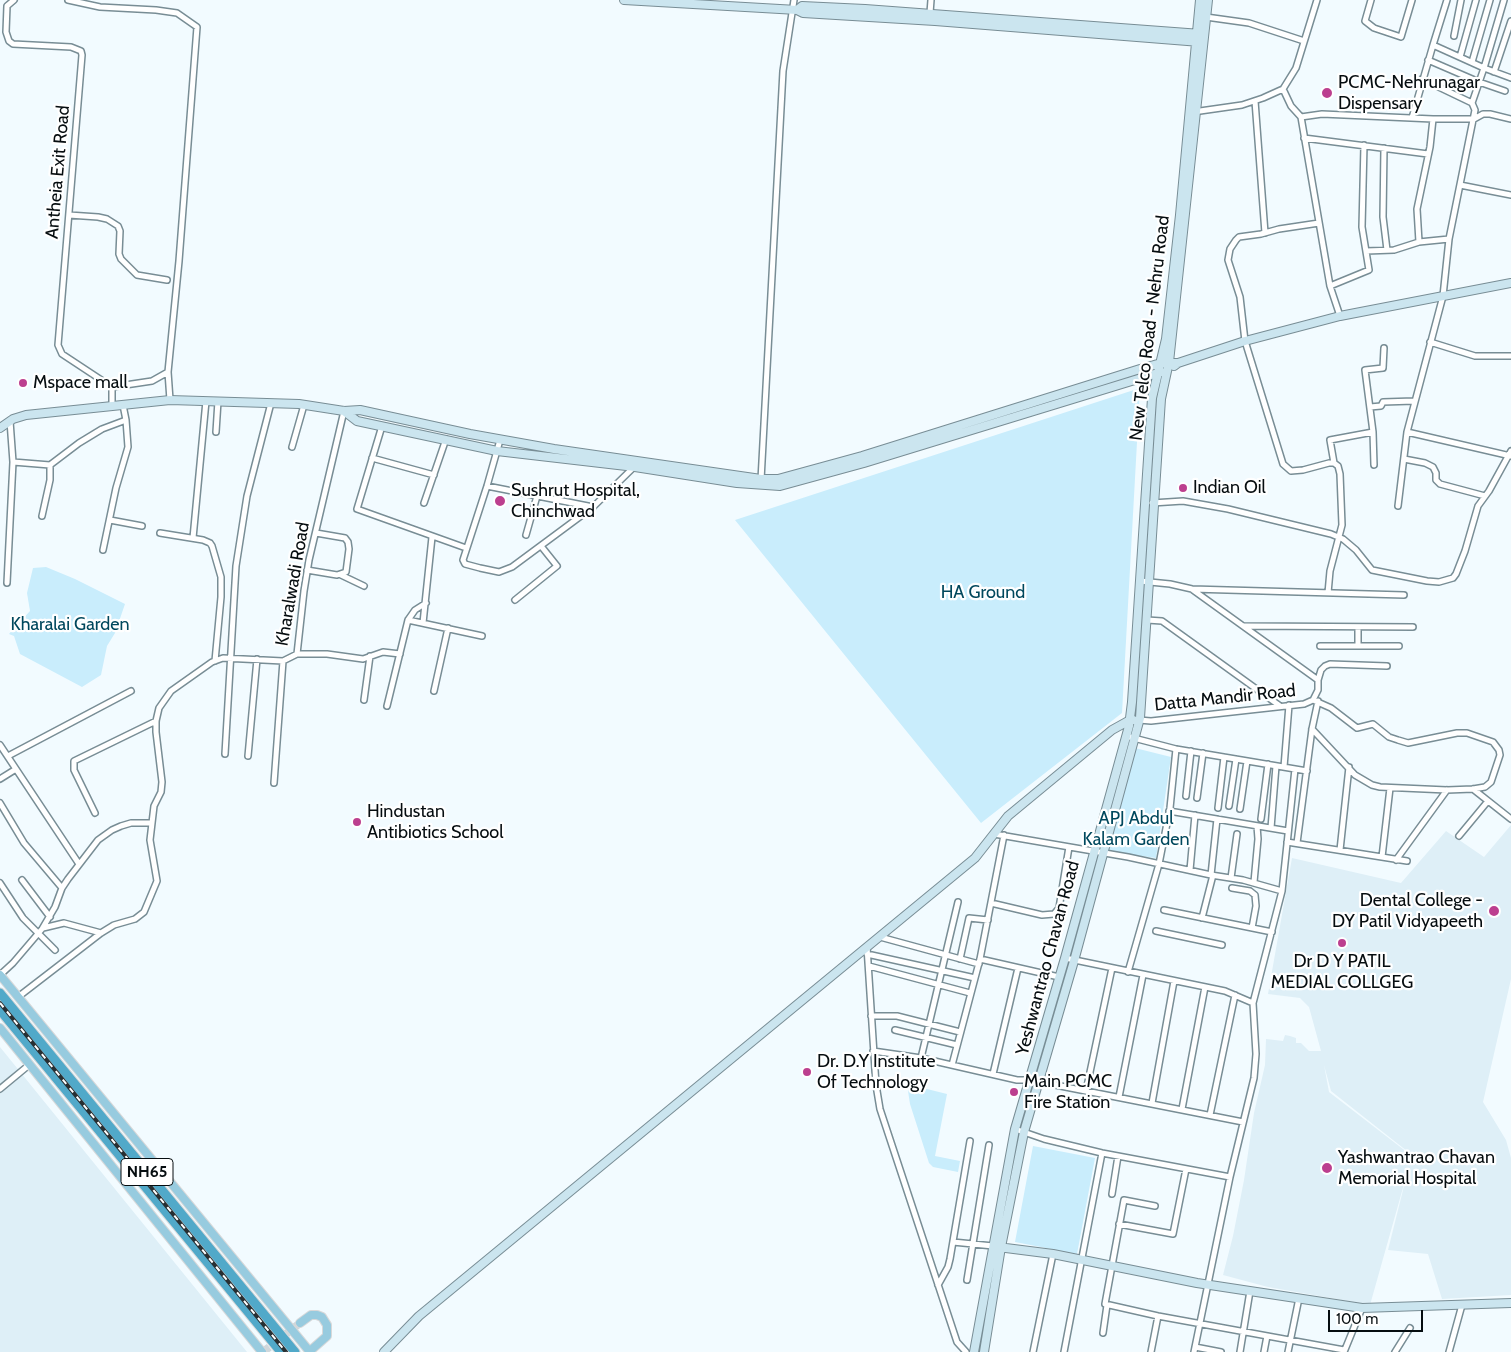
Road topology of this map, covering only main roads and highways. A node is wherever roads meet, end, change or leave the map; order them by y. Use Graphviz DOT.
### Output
graph roads {
  1 [pos="0,975"];
  2 [pos="0,993"];
  3 [pos="0,1010"];
  4 [pos="0,1028"];
  5 [pos="300,1322"];
  6 [pos="262,1352"];
  7 [pos="281,1352"];
  8 [pos="295,1352"];
  9 [pos="310,1352"];
  1 -- 9 [label="main road"];
  2 -- 8 [label="highway, NH65"];
  3 -- 7 [label="highway, NH65"];
  4 -- 6 [label="main road"];
  5 -- 9 [label="main road"];
}
